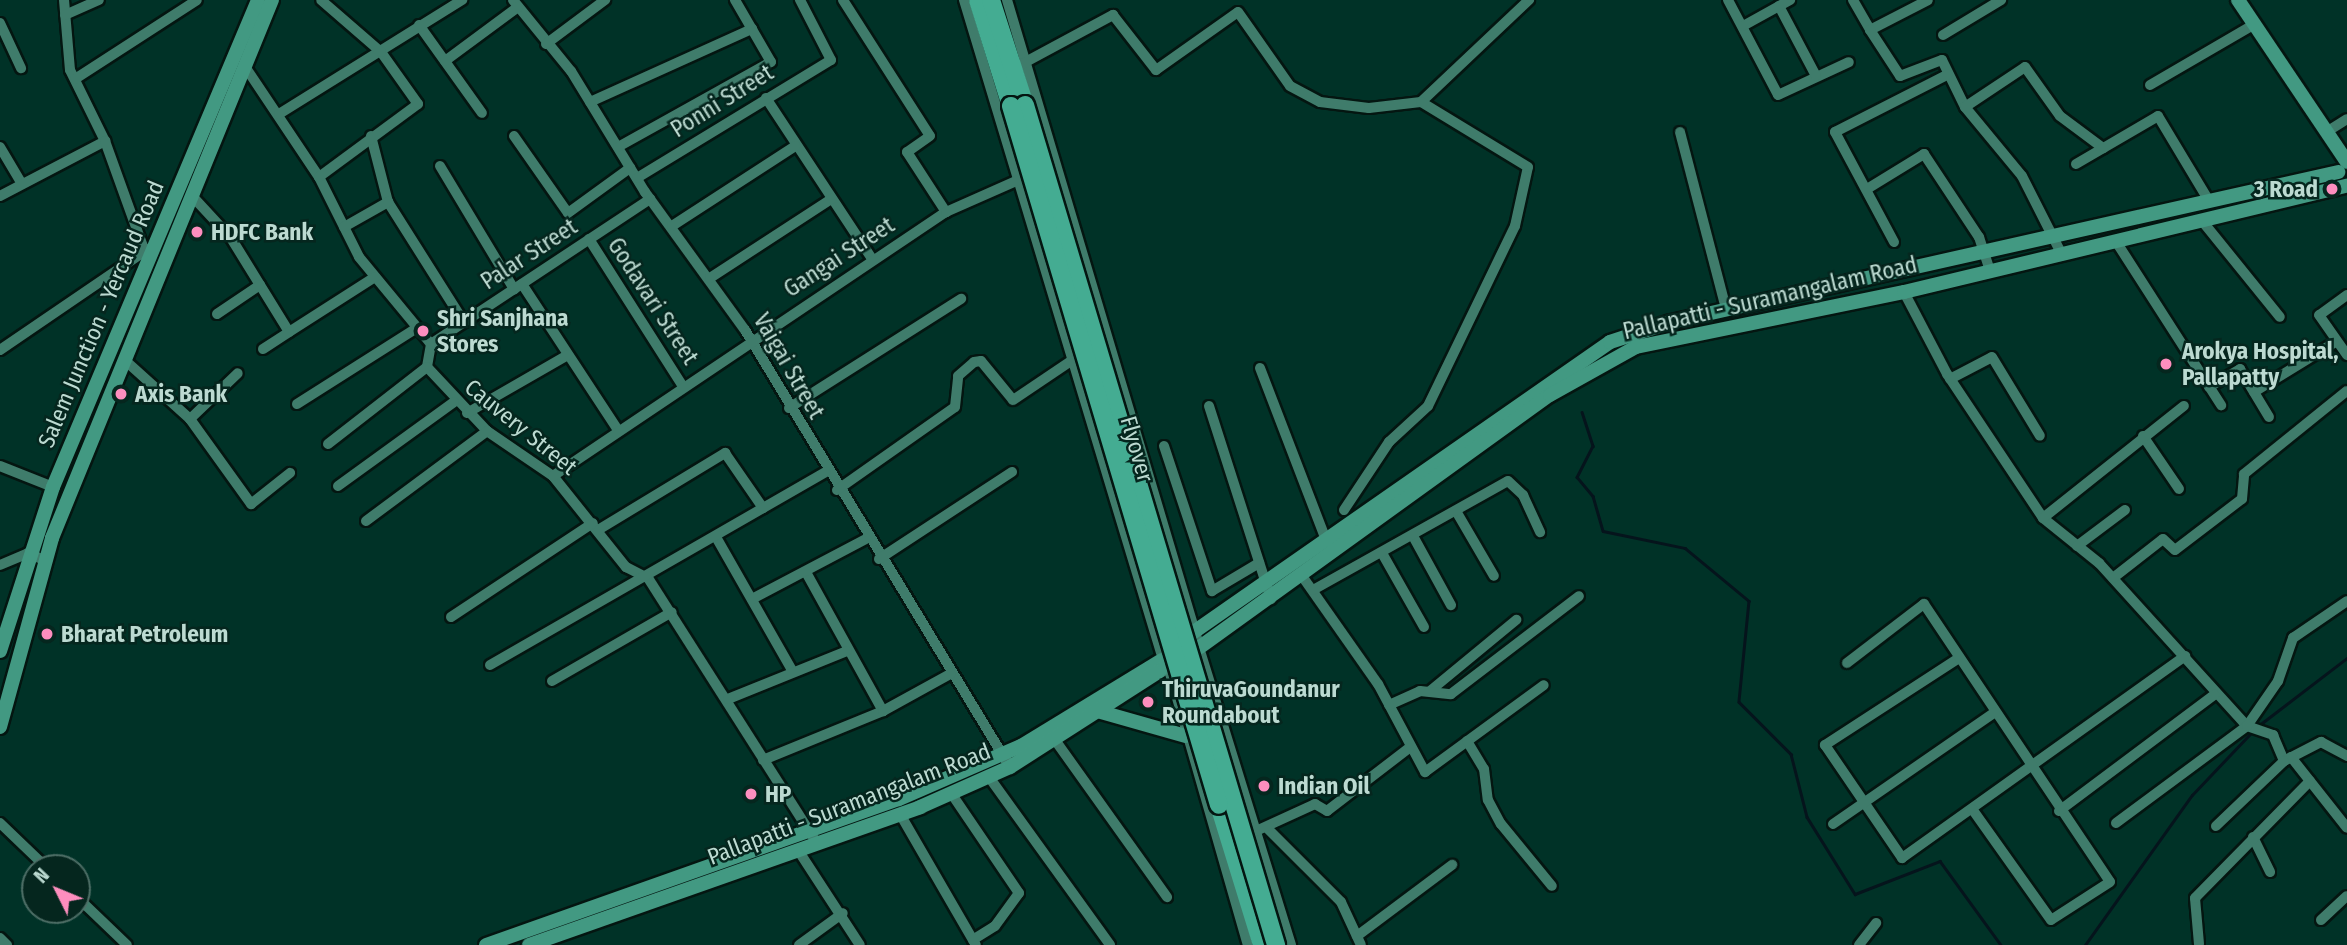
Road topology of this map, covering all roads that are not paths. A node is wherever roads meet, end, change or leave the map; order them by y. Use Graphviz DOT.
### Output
graph roads {
  1 [pos="64,0"];
  2 [pos="100,0"];
  3 [pos="197,0"];
  4 [pos="258,0"];
  5 [pos="272,0"];
  6 [pos="321,0"];
  7 [pos="462,0"];
  8 [pos="605,0"];
  9 [pos="735,0"];
  10 [pos="800,0"];
  11 [pos="843,0"];
  12 [pos="964,0"];
  13 [pos="978,0"];
  14 [pos="991,0"];
  15 [pos="1007,0"];
  16 [pos="1530,0"];
  17 [pos="1728,0"];
  18 [pos="1790,0"];
  19 [pos="1853,0"];
  20 [pos="1928,0"];
  21 [pos="2001,0"];
  22 [pos="2243,2"];
  23 [pos="515,4"];
  24 [pos="1907,5"];
  25 [pos="1779,6"];
  26 [pos="65,15"];
  27 [pos="0,23"];
  28 [pos="2255,24"];
  29 [pos="419,25"];
  30 [pos="1743,26"];
  31 [pos="752,29"];
  32 [pos="1870,30"];
  33 [pos="1943,35"];
  34 [pos="997,41"];
  35 [pos="546,44"];
  36 [pos="381,52"];
  37 [pos="445,61"];
  38 [pos="1849,62"];
  39 [pos="21,68"];
  40 [pos="246,68"];
  41 [pos="1007,71"];
  42 [pos="1947,75"];
  43 [pos="1816,76"];
  44 [pos="75,79"];
  45 [pos="2150,85"];
  46 [pos="766,97"];
  47 [pos="590,102"];
  48 [pos="1421,102"];
  49 [pos="1018,105"];
  50 [pos="1965,107"];
  51 [pos="482,113"];
  52 [pos="279,114"];
  53 [pos="2347,119"];
  54 [pos="2328,131"];
  55 [pos="1680,132"];
  56 [pos="371,136"];
  57 [pos="514,136"];
  58 [pos="105,141"];
  59 [pos="795,146"];
  60 [pos="0,147"];
  61 [pos="618,147"];
  62 [pos="2103,148"];
  63 [pos="2076,164"];
  64 [pos="440,166"];
  65 [pos="2344,166"];
  66 [pos="630,168"];
  67 [pos="319,177"];
  68 [pos="637,178"];
  69 [pos="1016,181"];
  70 [pos="22,184"];
  71 [pos="2347,186"];
  72 [pos="1867,189"];
  73 [pos="0,196"];
  74 [pos="194,198"];
  75 [pos="650,199"];
  76 [pos="831,199"];
  77 [pos="2209,201"];
  78 [pos="387,202"];
  79 [pos="946,212"];
  80 [pos="2203,222"];
  81 [pos="672,226"];
  82 [pos="344,227"];
  83 [pos="159,238"];
  84 [pos="2053,238"];
  85 [pos="589,239"];
  86 [pos="1894,242"];
  87 [pos="2117,243"];
  88 [pos="174,248"];
  89 [pos="145,252"];
  90 [pos="2062,255"];
  91 [pos="873,260"];
  92 [pos="1987,263"];
  93 [pos="375,277"];
  94 [pos="710,278"];
  95 [pos="260,285"];
  96 [pos="518,286"];
  97 [pos="1904,292"];
  98 [pos="2347,295"];
  99 [pos="961,299"];
  100 [pos="1726,309"];
  101 [pos="217,314"];
  102 [pos="2280,317"];
  103 [pos="464,322"];
  104 [pos="415,329"];
  105 [pos="289,332"];
  106 [pos="750,338"];
  107 [pos="2337,341"];
  108 [pos="431,344"];
  109 [pos="263,349"];
  110 [pos="0,350"];
  111 [pos="568,355"];
  112 [pos="2347,355"];
  113 [pos="1071,361"];
  114 [pos="128,363"];
  115 [pos="427,368"];
  116 [pos="1260,368"];
  117 [pos="239,373"];
  118 [pos="1950,379"];
  119 [pos="682,385"];
  120 [pos="2209,387"];
  121 [pos="2347,391"];
  122 [pos="2254,392"];
  123 [pos="454,402"];
  124 [pos="298,404"];
  125 [pos="2221,405"];
  126 [pos="1209,406"];
  127 [pos="2184,406"];
  128 [pos="789,408"];
  129 [pos="467,413"];
  130 [pos="2269,417"];
  131 [pos="190,419"];
  132 [pos="618,430"];
  133 [pos="487,431"];
  134 [pos="2040,436"];
  135 [pos="2143,436"];
  136 [pos="328,443"];
  137 [pos="1164,446"];
  138 [pos="0,466"];
  139 [pos="826,472"];
  140 [pos="1012,472"];
  141 [pos="290,473"];
  142 [pos="553,475"];
  143 [pos="338,486"];
  144 [pos="53,487"];
  145 [pos="2179,489"];
  146 [pos="837,490"];
  147 [pos="762,508"];
  148 [pos="1344,510"];
  149 [pos="2124,510"];
  150 [pos="1456,512"];
  151 [pos="2043,518"];
  152 [pos="366,521"];
  153 [pos="595,527"];
  154 [pos="1540,532"];
  155 [pos="1413,536"];
  156 [pos="716,537"];
  157 [pos="866,539"];
  158 [pos="1325,539"];
  159 [pos="2077,546"];
  160 [pos="1382,553"];
  161 [pos="28,554"];
  162 [pos="1332,556"];
  163 [pos="878,559"];
  164 [pos="44,560"];
  165 [pos="1259,563"];
  166 [pos="0,565"];
  167 [pos="807,574"];
  168 [pos="1302,576"];
  169 [pos="1494,576"];
  170 [pos="648,578"];
  171 [pos="2113,578"];
  172 [pos="1265,581"];
  173 [pos="1313,590"];
  174 [pos="1579,596"];
  175 [pos="1271,599"];
  176 [pos="752,600"];
  177 [pos="2347,601"];
  178 [pos="1451,605"];
  179 [pos="672,612"];
  180 [pos="451,617"];
  181 [pos="1516,620"];
  182 [pos="1424,627"];
  183 [pos="1192,633"];
  184 [pos="1201,650"];
  185 [pos="0,651"];
  186 [pos="848,651"];
  187 [pos="2185,656"];
  188 [pos="1959,658"];
  189 [pos="1164,663"];
  190 [pos="1847,663"];
  191 [pos="490,665"];
  192 [pos="793,672"];
  193 [pos="950,674"];
  194 [pos="552,681"];
  195 [pos="1544,685"];
  196 [pos="1430,691"];
  197 [pos="2214,695"];
  198 [pos="728,699"];
  199 [pos="1388,705"];
  200 [pos="883,711"];
  201 [pos="1101,712"];
  202 [pos="1994,713"];
  203 [pos="2247,726"];
  204 [pos="0,727"];
  205 [pos="1186,736"];
  206 [pos="1055,740"];
  207 [pos="1467,741"];
  208 [pos="1409,748"];
  209 [pos="2347,757"];
  210 [pos="2288,759"];
  211 [pos="763,760"];
  212 [pos="1006,761"];
  213 [pos="2029,769"];
  214 [pos="989,776"];
  215 [pos="2310,781"];
  216 [pos="951,793"];
  217 [pos="1864,803"];
  218 [pos="1972,809"];
  219 [pos="2059,811"];
  220 [pos="900,814"];
  221 [pos="0,823"];
  222 [pos="2116,823"];
  223 [pos="1833,824"];
  224 [pos="2216,826"];
  225 [pos="2347,828"];
  226 [pos="1268,829"];
  227 [pos="808,830"];
  228 [pos="1256,831"];
  229 [pos="2253,837"];
  230 [pos="817,843"];
  231 [pos="798,850"];
  232 [pos="32,854"];
  233 [pos="1452,865"];
  234 [pos="2270,872"];
  235 [pos="1552,886"];
  236 [pos="2347,896"];
  237 [pos="1167,897"];
  238 [pos="91,910"];
  239 [pos="843,913"];
  240 [pos="2321,920"];
  241 [pos="1875,923"];
  242 [pos="0,938"];
  243 [pos="1359,940"];
  244 [pos="974,942"];
  245 [pos="492,944"];
  246 [pos="536,944"];
  247 [pos="2199,944"];
  248 [pos="7,945"];
  249 [pos="127,945"];
  250 [pos="799,945"];
  251 [pos="860,945"];
  252 [pos="1110,945"];
  253 [pos="1248,945"];
  254 [pos="1262,945"];
  255 [pos="1276,945"];
  256 [pos="1291,945"];
  257 [pos="1860,945"];
  1 -- 26 [label="street"];
  2 -- 26 [label="street"];
  3 -- 44 [label="street"];
  4 -- 83 [label="main road, Salem Junction - Yercaud Road"];
  5 -- 40 [label="main road"];
  6 -- 36 [label="street"];
  7 -- 29 [label="street"];
  8 -- 35 [label="street"];
  9 -- 31 [label="street"];
  10 -- 46 [label="street, Ponni Street"];
  11 -- 79 [label="street"];
  12 -- 41 [label="street"];
  13 -- 34 [label="highway"];
  14 -- 34 [label="highway"];
  15 -- 41 [label="street"];
  16 -- 48 [label="street"];
  17 -- 30 [label="street"];
  18 -- 25 [label="street"];
  19 -- 32 [label="street"];
  20 -- 24 [label="street"];
  21 -- 33 [label="street"];
  22 -- 28 [label="main road"];
  23 -- 35 [label="street, Vaigai Street"];
  23 -- 37 [label="street"];
  24 -- 32 [label="street"];
  25 -- 30 [label="street"];
  25 -- 43 [label="street"];
  26 -- 44 [label="street"];
  27 -- 39 [label="street"];
  28 -- 45 [label="street"];
  28 -- 54 [label="main road"];
  29 -- 36 [label="street"];
  29 -- 37 [label="street"];
  30 -- 43 [label="street"];
  31 -- 47 [label="street"];
  31 -- 61 [label="street"];
  32 -- 42 [label="street"];
  34 -- 41 [label="highway"];
  35 -- 47 [label="street, Vaigai Street"];
  36 -- 52 [label="street"];
  36 -- 56 [label="street"];
  37 -- 51 [label="street"];
  38 -- 43 [label="street"];
  40 -- 52 [label="street"];
  40 -- 74 [label="main road"];
  41 -- 48 [label="street"];
  41 -- 49 [label="highway"];
  41 -- 69 [label="street"];
  41 -- 183 [label="street"];
  42 -- 50 [label="street"];
  42 -- 72 [label="street"];
  44 -- 58 [label="street"];
  46 -- 59 [label="street"];
  46 -- 68 [label="street, Ponni Street"];
  47 -- 61 [label="street, Vaigai Street"];
  48 -- 148 [label="street"];
  49 -- 254 [label="highway, Flyover, bridge"];
  49 -- 255 [label="highway, bridge"];
  50 -- 62 [label="street"];
  50 -- 84 [label="street"];
  52 -- 67 [label="street"];
  53 -- 54 [label="street"];
  54 -- 65 [label="main road"];
  55 -- 100 [label="street"];
  56 -- 67 [label="street"];
  56 -- 78 [label="street"];
  57 -- 66 [label="street"];
  58 -- 70 [label="street"];
  58 -- 89 [label="street"];
  59 -- 76 [label="street"];
  59 -- 81 [label="street"];
  60 -- 70 [label="street"];
  61 -- 66 [label="street, Vaigai Street"];
  62 -- 63 [label="street"];
  62 -- 77 [label="street"];
  64 -- 96 [label="street"];
  65 -- 71 [label="main road"];
  65 -- 77 [label="main road"];
  66 -- 68 [label="street, Vaigai Street"];
  67 -- 82 [label="street"];
  68 -- 75 [label="street, Vaigai Street"];
  69 -- 79 [label="street, Gangai Street"];
  69 -- 113 [label="street"];
  70 -- 73 [label="street"];
  71 -- 80 [label="main road, Pallapatti - Suramangalam Road"];
  72 -- 86 [label="street"];
  72 -- 92 [label="street"];
  74 -- 88 [label="main road"];
  74 -- 95 [label="street"];
  75 -- 81 [label="street, Vaigai Street"];
  75 -- 85 [label="street, Palar Street"];
  76 -- 91 [label="street"];
  76 -- 94 [label="street"];
  77 -- 84 [label="main road"];
  78 -- 82 [label="street"];
  78 -- 103 [label="street"];
  79 -- 91 [label="street, Gangai Street"];
  80 -- 87 [label="main road, Pallapatti - Suramangalam Road"];
  80 -- 102 [label="street"];
  81 -- 94 [label="street, Vaigai Street"];
  82 -- 93 [label="street"];
  83 -- 88 [label="main road"];
  83 -- 89 [label="street"];
  83 -- 144 [label="main road, Salem Junction - Yercaud Road"];
  84 -- 90 [label="street"];
  84 -- 92 [label="main road"];
  85 -- 96 [label="street, Palar Street"];
  85 -- 119 [label="street, Godavari Street"];
  87 -- 90 [label="main road, Pallapatti - Suramangalam Road"];
  87 -- 120 [label="street"];
  88 -- 114 [label="main road"];
  89 -- 110 [label="street"];
  90 -- 92 [label="main road, Pallapatti - Suramangalam Road"];
  91 -- 106 [label="street, Gangai Street"];
  92 -- 97 [label="main road, Pallapatti - Suramangalam Road"];
  92 -- 100 [label="main road"];
  93 -- 104 [label="street"];
  93 -- 105 [label="street"];
  94 -- 106 [label="street, Vaigai Street"];
  95 -- 101 [label="street"];
  95 -- 105 [label="street"];
  96 -- 103 [label="street, Palar Street"];
  96 -- 111 [label="street"];
  97 -- 118 [label="street"];
  97 -- 162 [label="main road, Pallapatti - Suramangalam Road"];
  98 -- 107 [label="street"];
  99 -- 128 [label="street"];
  100 -- 158 [label="main road"];
  103 -- 108 [label="street, Palar Street"];
  104 -- 108 [label="street"];
  104 -- 124 [label="street"];
  105 -- 109 [label="street"];
  106 -- 119 [label="street, Gangai Street"];
  106 -- 128 [label="street, Vaigai Street"];
  107 -- 112 [label="street"];
  107 -- 122 [label="street"];
  108 -- 115 [label="street"];
  111 -- 129 [label="street"];
  111 -- 132 [label="street"];
  113 -- 146 [label="street"];
  113 -- 189 [label="street"];
  114 -- 131 [label="street"];
  114 -- 164 [label="main road"];
  115 -- 123 [label="street, Cauvery Street"];
  115 -- 136 [label="street"];
  116 -- 158 [label="street"];
  117 -- 131 [label="street"];
  118 -- 134 [label="street"];
  118 -- 151 [label="street"];
  119 -- 132 [label="street, Gangai Street"];
  120 -- 122 [label="street"];
  120 -- 125 [label="street"];
  121 -- 171 [label="street"];
  122 -- 130 [label="street"];
  123 -- 129 [label="street, Cauvery Street"];
  123 -- 143 [label="street"];
  126 -- 165 [label="street"];
  127 -- 135 [label="street"];
  128 -- 139 [label="street, Vaigai Street"];
  129 -- 133 [label="street, Cauvery Street"];
  131 -- 141 [label="street"];
  132 -- 142 [label="street, Gangai Street"];
  133 -- 142 [label="street, Cauvery Street"];
  133 -- 152 [label="street"];
  135 -- 145 [label="street"];
  135 -- 151 [label="street"];
  137 -- 165 [label="street"];
  138 -- 144 [label="street"];
  139 -- 146 [label="street, Vaigai Street"];
  139 -- 147 [label="street"];
  140 -- 163 [label="street"];
  142 -- 153 [label="street, Cauvery Street"];
  144 -- 161 [label="main road, Salem Junction - Yercaud Road"];
  146 -- 157 [label="street, Vaigai Street"];
  147 -- 153 [label="street"];
  147 -- 156 [label="street"];
  149 -- 159 [label="street"];
  150 -- 154 [label="street"];
  150 -- 155 [label="street"];
  150 -- 169 [label="street"];
  151 -- 159 [label="street"];
  153 -- 170 [label="street, Cauvery Street"];
  153 -- 180 [label="street"];
  155 -- 160 [label="street"];
  155 -- 178 [label="street"];
  156 -- 170 [label="street"];
  156 -- 176 [label="street"];
  157 -- 163 [label="street, Vaigai Street"];
  157 -- 167 [label="street"];
  158 -- 162 [label="street"];
  158 -- 172 [label="main road"];
  159 -- 171 [label="street"];
  160 -- 173 [label="street"];
  160 -- 182 [label="street"];
  161 -- 164 [label="street"];
  161 -- 166 [label="street"];
  161 -- 185 [label="main road, Salem Junction - Yercaud Road"];
  162 -- 168 [label="main road, Pallapatti - Suramangalam Road"];
  163 -- 193 [label="street, Vaigai Street"];
  164 -- 204 [label="main road"];
  165 -- 172 [label="street"];
  167 -- 176 [label="street"];
  167 -- 186 [label="street"];
  168 -- 173 [label="street"];
  168 -- 175 [label="main road, Pallapatti - Suramangalam Road"];
  170 -- 179 [label="street, Cauvery Street"];
  170 -- 191 [label="street"];
  171 -- 187 [label="street"];
  172 -- 175 [label="street"];
  172 -- 183 [label="main road"];
  173 -- 199 [label="street"];
  174 -- 196 [label="street"];
  175 -- 184 [label="main road, Pallapatti - Suramangalam Road"];
  176 -- 192 [label="street"];
  177 -- 203 [label="street"];
  179 -- 194 [label="street"];
  179 -- 198 [label="street, Cauvery Street"];
  181 -- 196 [label="street"];
  183 -- 184 [label="main road"];
  183 -- 189 [label="main road"];
  184 -- 189 [label="main road, Pallapatti - Suramangalam Road"];
  184 -- 228 [label="street"];
  186 -- 192 [label="street"];
  186 -- 200 [label="street"];
  187 -- 197 [label="street"];
  187 -- 213 [label="street"];
  188 -- 190 [label="street"];
  188 -- 202 [label="street"];
  188 -- 217 [label="street"];
  189 -- 201 [label="main road, Pallapatti - Suramangalam Road"];
  189 -- 205 [label="street"];
  189 -- 212 [label="main road"];
  192 -- 198 [label="street"];
  193 -- 200 [label="street"];
  193 -- 212 [label="street, Vaigai Street"];
  195 -- 207 [label="street"];
  196 -- 199 [label="street"];
  197 -- 203 [label="street"];
  197 -- 219 [label="street"];
  198 -- 211 [label="street, Cauvery Street"];
  199 -- 208 [label="street"];
  200 -- 211 [label="street"];
  201 -- 205 [label="main road"];
  201 -- 206 [label="main road, Pallapatti - Suramangalam Road"];
  202 -- 213 [label="street"];
  202 -- 217 [label="street"];
  203 -- 210 [label="street"];
  203 -- 222 [label="street"];
  205 -- 253 [label="street"];
  206 -- 212 [label="main road, Pallapatti - Suramangalam Road"];
  206 -- 237 [label="street"];
  207 -- 208 [label="street"];
  207 -- 235 [label="street"];
  208 -- 226 [label="street"];
  209 -- 210 [label="street"];
  210 -- 215 [label="street"];
  210 -- 224 [label="street"];
  211 -- 227 [label="street, Cauvery Street"];
  212 -- 214 [label="main road, Pallapatti - Suramangalam Road"];
  212 -- 227 [label="main road"];
  213 -- 218 [label="street"];
  213 -- 219 [label="street"];
  214 -- 216 [label="main road, Pallapatti - Suramangalam Road"];
  214 -- 252 [label="street"];
  215 -- 225 [label="street"];
  215 -- 229 [label="street"];
  216 -- 220 [label="main road, Pallapatti - Suramangalam Road"];
  216 -- 244 [label="street"];
  217 -- 218 [label="street"];
  217 -- 223 [label="street"];
  218 -- 219 [label="street"];
  220 -- 230 [label="main road, Pallapatti - Suramangalam Road"];
  220 -- 244 [label="street"];
  221 -- 232 [label="street"];
  226 -- 228 [label="street"];
  226 -- 243 [label="street"];
  227 -- 230 [label="street, Cauvery Street"];
  227 -- 245 [label="main road"];
  228 -- 256 [label="street"];
  229 -- 234 [label="street"];
  229 -- 247 [label="street"];
  230 -- 231 [label="main road, Pallapatti - Suramangalam Road"];
  231 -- 239 [label="street"];
  231 -- 246 [label="main road, Pallapatti - Suramangalam Road"];
  233 -- 243 [label="street"];
  236 -- 240 [label="street"];
  238 -- 249 [label="street"];
  239 -- 250 [label="street"];
  239 -- 251 [label="street"];
  241 -- 257 [label="street"];
  242 -- 248 [label="street"];
}
